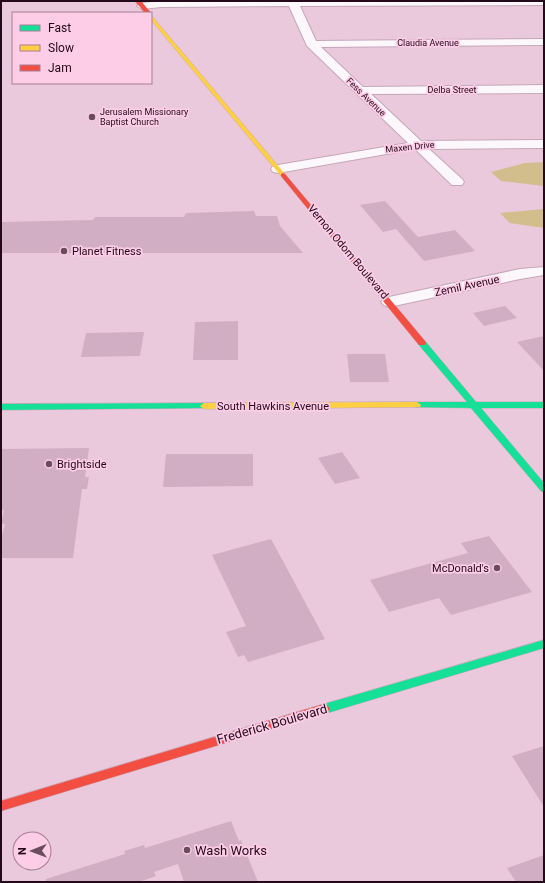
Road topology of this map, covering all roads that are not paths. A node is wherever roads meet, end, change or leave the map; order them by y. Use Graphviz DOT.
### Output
graph roads {
  1 [pos="291,2"];
  2 [pos="544,2"];
  3 [pos="143,7"];
  4 [pos="152,18"];
  5 [pos="544,42"];
  6 [pos="311,44"];
  7 [pos="544,89"];
  8 [pos="361,91"];
  9 [pos="544,144"];
  10 [pos="416,145"];
  11 [pos="278,168"];
  12 [pos="457,182"];
  13 [pos="544,271"];
  14 [pos="389,302"];
  15 [pos="544,405"];
  16 [pos="476,406"];
  17 [pos="1,407"];
  18 [pos="544,489"];
  19 [pos="544,644"];
  20 [pos="1,806"];
  1 -- 2 [label="street"];
  1 -- 3 [label="street"];
  1 -- 6 [label="street, Fess Avenue"];
  4 -- 11 [label="main road, Vernon Odom Boulevard"];
  5 -- 6 [label="street, Claudia Avenue"];
  6 -- 8 [label="street, Fess Avenue"];
  7 -- 8 [label="street, Delba Street"];
  8 -- 10 [label="street, Fess Avenue"];
  9 -- 10 [label="street, Maxen Drive"];
  10 -- 11 [label="street, Maxen Drive"];
  10 -- 12 [label="street, Fess Avenue"];
  11 -- 14 [label="main road, Vernon Odom Boulevard"];
  13 -- 14 [label="street, Zemil Avenue"];
  14 -- 16 [label="main road, Vernon Odom Boulevard"];
  15 -- 16 [label="main road, South Hawkins Avenue"];
  16 -- 17 [label="main road, South Hawkins Avenue"];
  16 -- 18 [label="main road, Vernon Odom Boulevard"];
  19 -- 20 [label="main road, Frederick Boulevard"];
}
